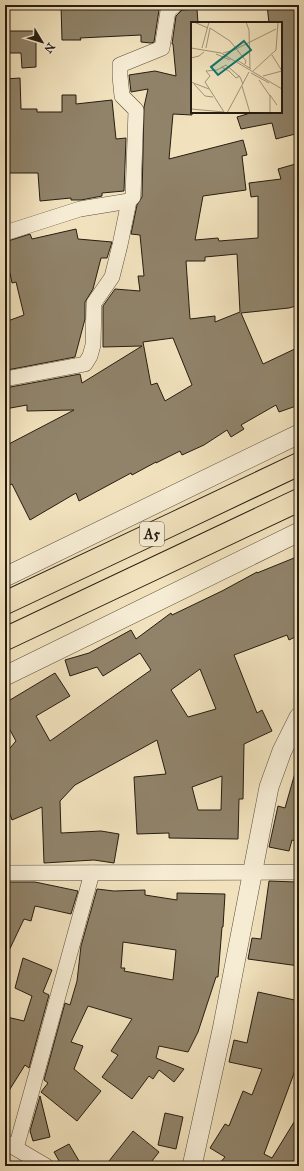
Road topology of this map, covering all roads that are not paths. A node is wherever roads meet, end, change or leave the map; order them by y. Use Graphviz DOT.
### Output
graph roads {
  1 [pos="175,5"];
  2 [pos="129,201"];
  3 [pos="5,233"];
  4 [pos="5,379"];
  5 [pos="299,434"];
  6 [pos="299,464"];
  7 [pos="299,500"];
  8 [pos="299,532"];
  9 [pos="5,577"];
  10 [pos="5,603"];
  11 [pos="5,639"];
  12 [pos="5,676"];
  13 [pos="299,717"];
  14 [pos="252,872"];
  15 [pos="299,872"];
  16 [pos="5,873"];
  17 [pos="92,873"];
  18 [pos="10,1145"];
  19 [pos="46,1166"];
  20 [pos="192,1166"];
  1 -- 2 [label="street"];
  2 -- 3 [label="street"];
  2 -- 4 [label="street"];
  5 -- 9 [label="street"];
  6 -- 10 [label="highway, A5"];
  7 -- 11 [label="highway, A5"];
  8 -- 12 [label="street"];
  13 -- 14 [label="street"];
  14 -- 15 [label="street"];
  14 -- 17 [label="street"];
  14 -- 20 [label="street"];
  16 -- 17 [label="street"];
  17 -- 18 [label="street"];
  18 -- 19 [label="street"];
}
